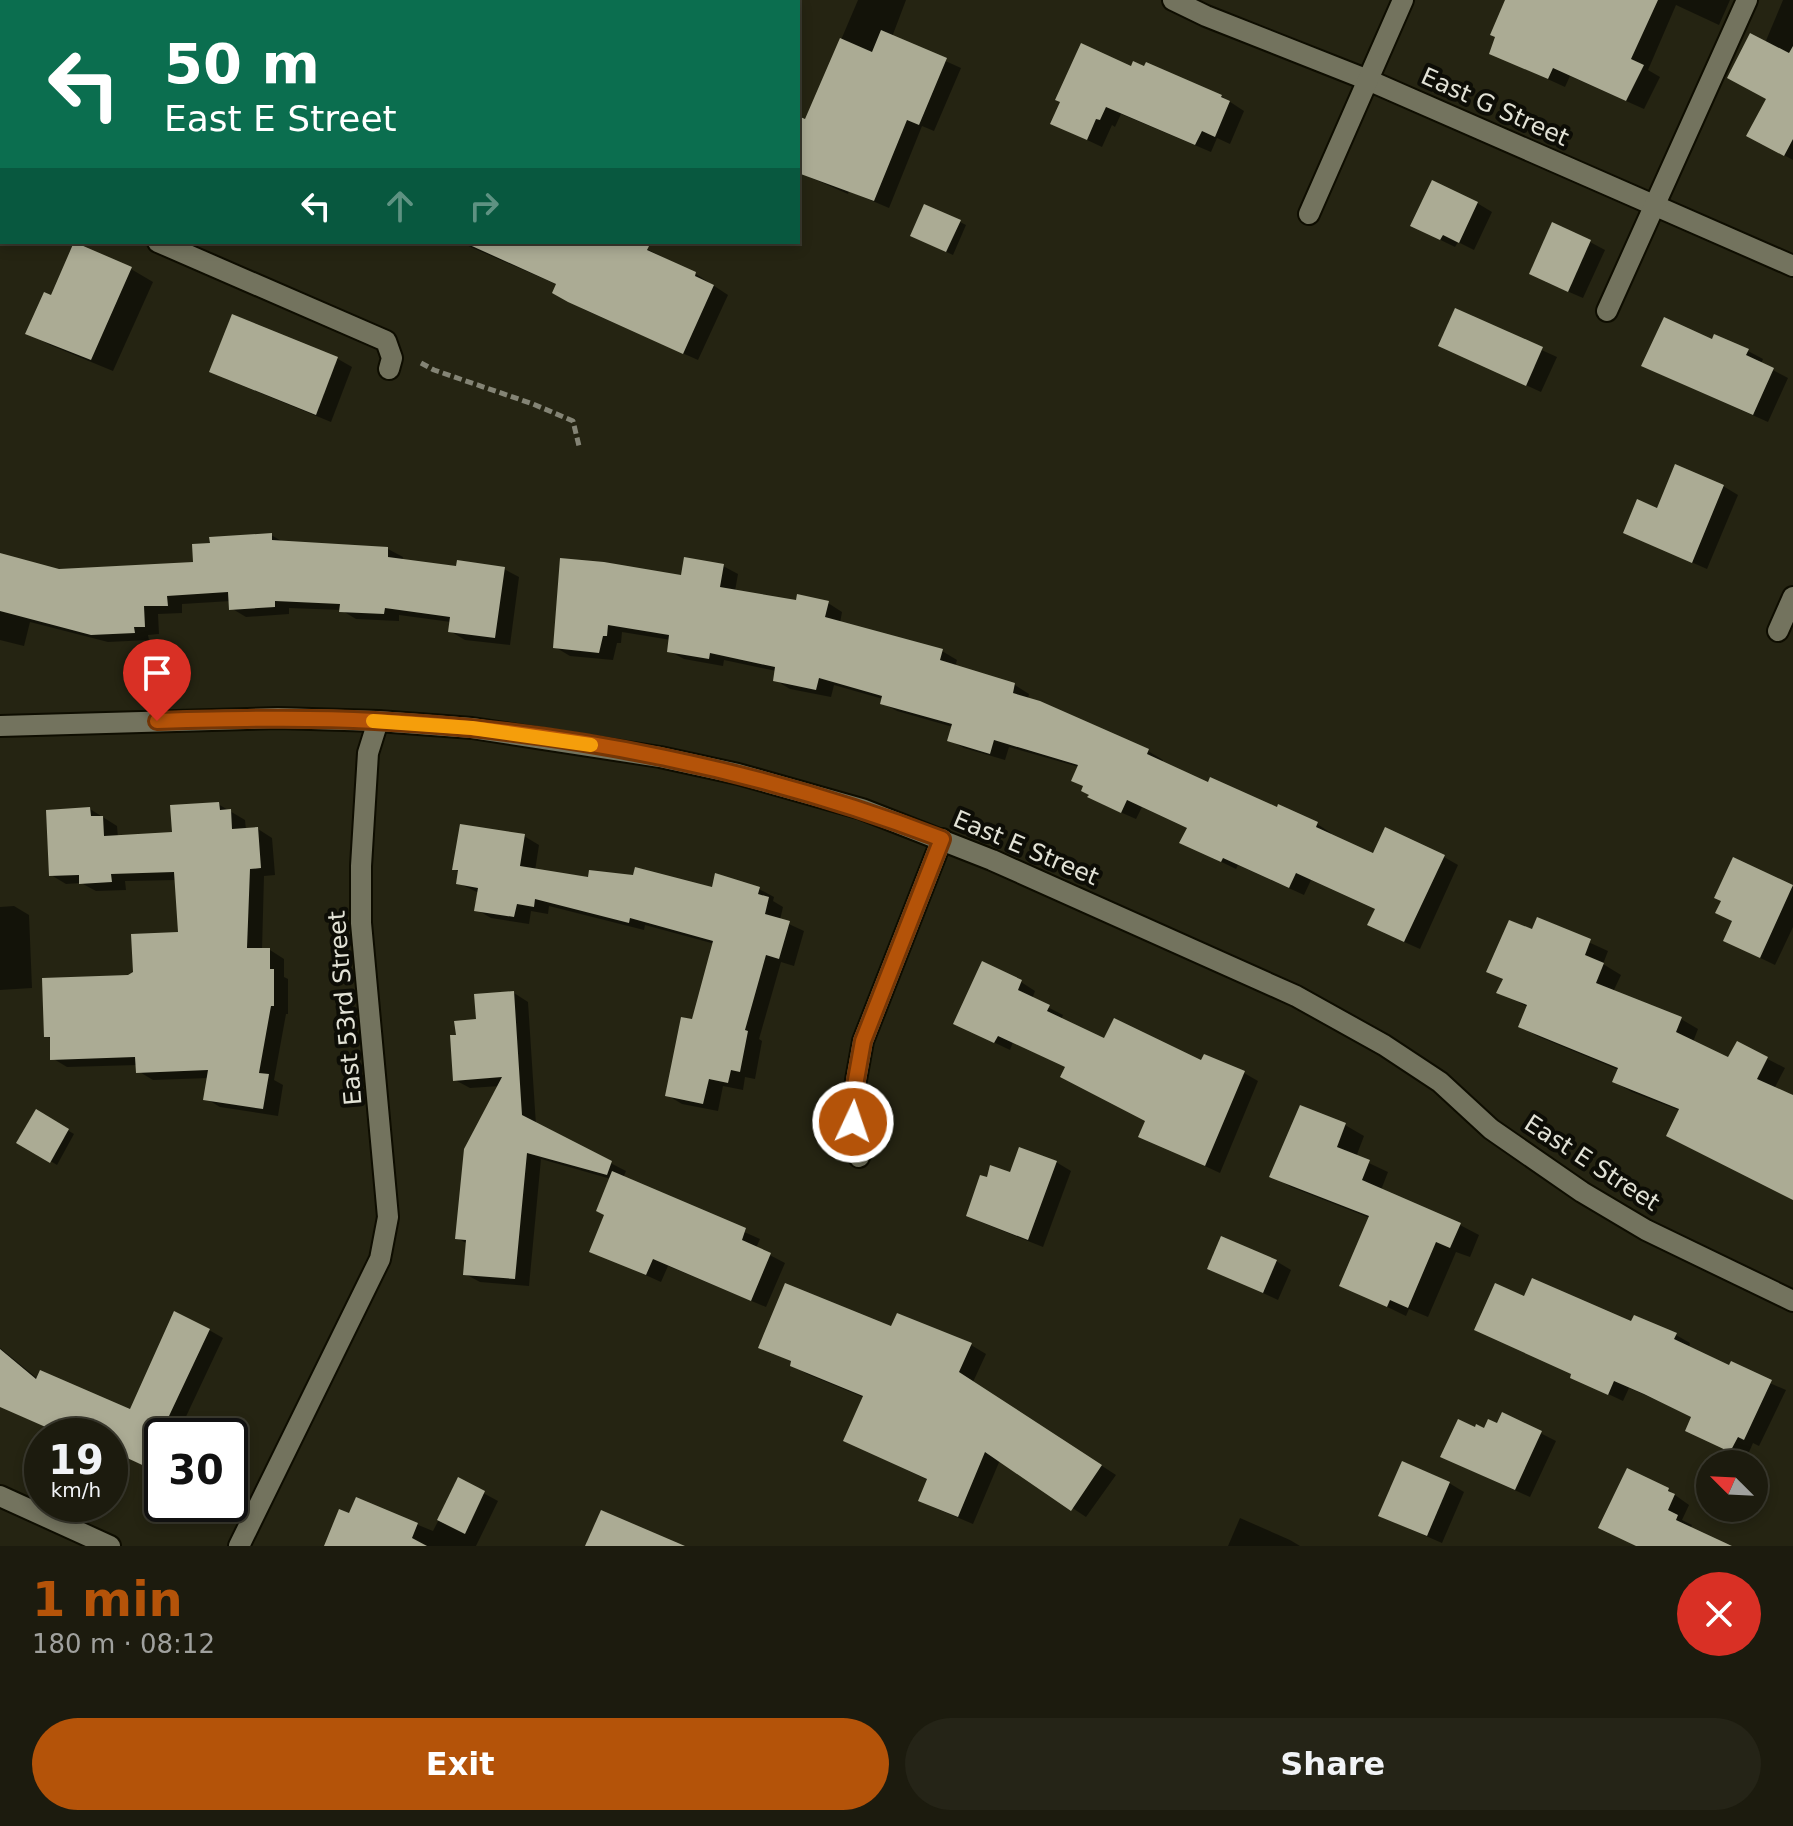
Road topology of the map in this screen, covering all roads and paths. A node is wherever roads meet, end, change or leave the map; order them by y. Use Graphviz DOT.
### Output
graph roads {
  1 [pos="1173,0"];
  2 [pos="1403,0"];
  3 [pos="1747,0"];
  4 [pos="1368,80"];
  5 [pos="1655,206"];
  6 [pos="1309,214"];
  7 [pos="163,244"];
  8 [pos="1793,266"];
  9 [pos="1607,311"];
  10 [pos="386,341"];
  11 [pos="389,369"];
  12 [pos="579,446"];
  13 [pos="1793,597"];
  14 [pos="1778,631"];
  15 [pos="378,721"];
  16 [pos="0,726"];
  17 [pos="942,839"];
  18 [pos="859,1157"];
  19 [pos="1793,1301"];
  20 [pos="0,1496"];
  21 [pos="110,1546"];
  22 [pos="239,1546"];
  1 -- 4 [label="street, East G Street"];
  2 -- 4 [label="street"];
  3 -- 5 [label="street"];
  4 -- 5 [label="street, East G Street"];
  4 -- 6 [label="street"];
  5 -- 8 [label="street, East G Street"];
  5 -- 9 [label="street"];
  7 -- 10 [label="street"];
  10 -- 11 [label="street"];
  10 -- 12 [label="path"];
  13 -- 14 [label="street"];
  15 -- 16 [label="street, East E Street"];
  15 -- 17 [label="street, East E Street"];
  15 -- 22 [label="street, East 53rd Street"];
  17 -- 18 [label="street"];
  17 -- 19 [label="street, East E Street"];
  20 -- 21 [label="street"];
}
